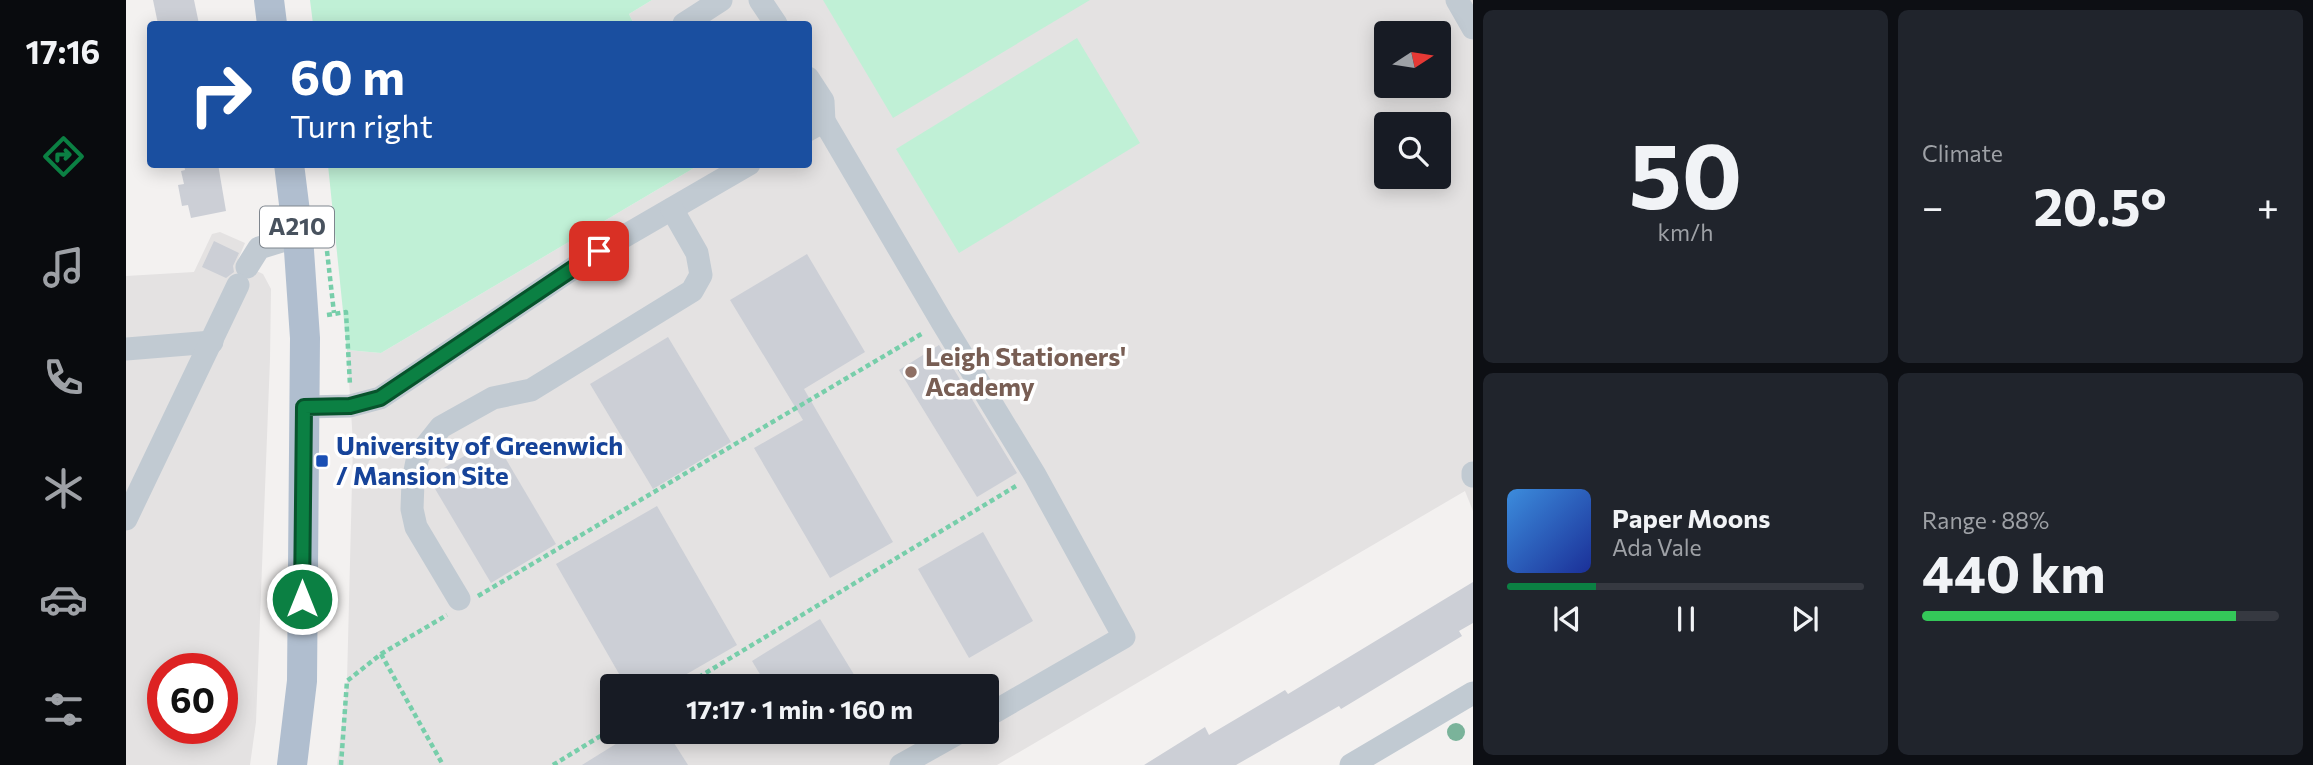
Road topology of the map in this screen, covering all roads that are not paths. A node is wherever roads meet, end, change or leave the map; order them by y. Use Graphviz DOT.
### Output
graph roads {
  1 [pos="269,0"];
  2 [pos="721,0"];
  3 [pos="761,0"];
  4 [pos="1457,0"];
  5 [pos="272,21"];
  6 [pos="689,21"];
  7 [pos="774,21"];
  8 [pos="1473,28"];
  9 [pos="812,85"];
  10 [pos="816,126"];
  11 [pos="290,168"];
  12 [pos="739,168"];
  13 [pos="672,209"];
  14 [pos="311,239"];
  15 [pos="212,342"];
  16 [pos="126,349"];
  17 [pos="304,407"];
  18 [pos="126,519"];
  19 [pos="462,603"];
  20 [pos="1473,693"];
  21 [pos="999,709"];
  22 [pos="939,744"];
  23 [pos="292,765"];
  24 [pos="901,765"];
  25 [pos="1351,765"];
  1 -- 5 [label="main road"];
  2 -- 6 [label="street"];
  3 -- 7 [label="street"];
  4 -- 8 [label="street"];
  9 -- 10 [label="street"];
  10 -- 21 [label="street"];
  11 -- 14 [label="main road, A210"];
  12 -- 13 [label="street"];
  13 -- 17 [label="street"];
  13 -- 19 [label="street"];
  14 -- 15 [label="street"];
  14 -- 17 [label="main road, A210"];
  15 -- 16 [label="street"];
  15 -- 18 [label="street"];
  17 -- 23 [label="main road, A210"];
  20 -- 25 [label="street"];
  22 -- 24 [label="street"];
}
